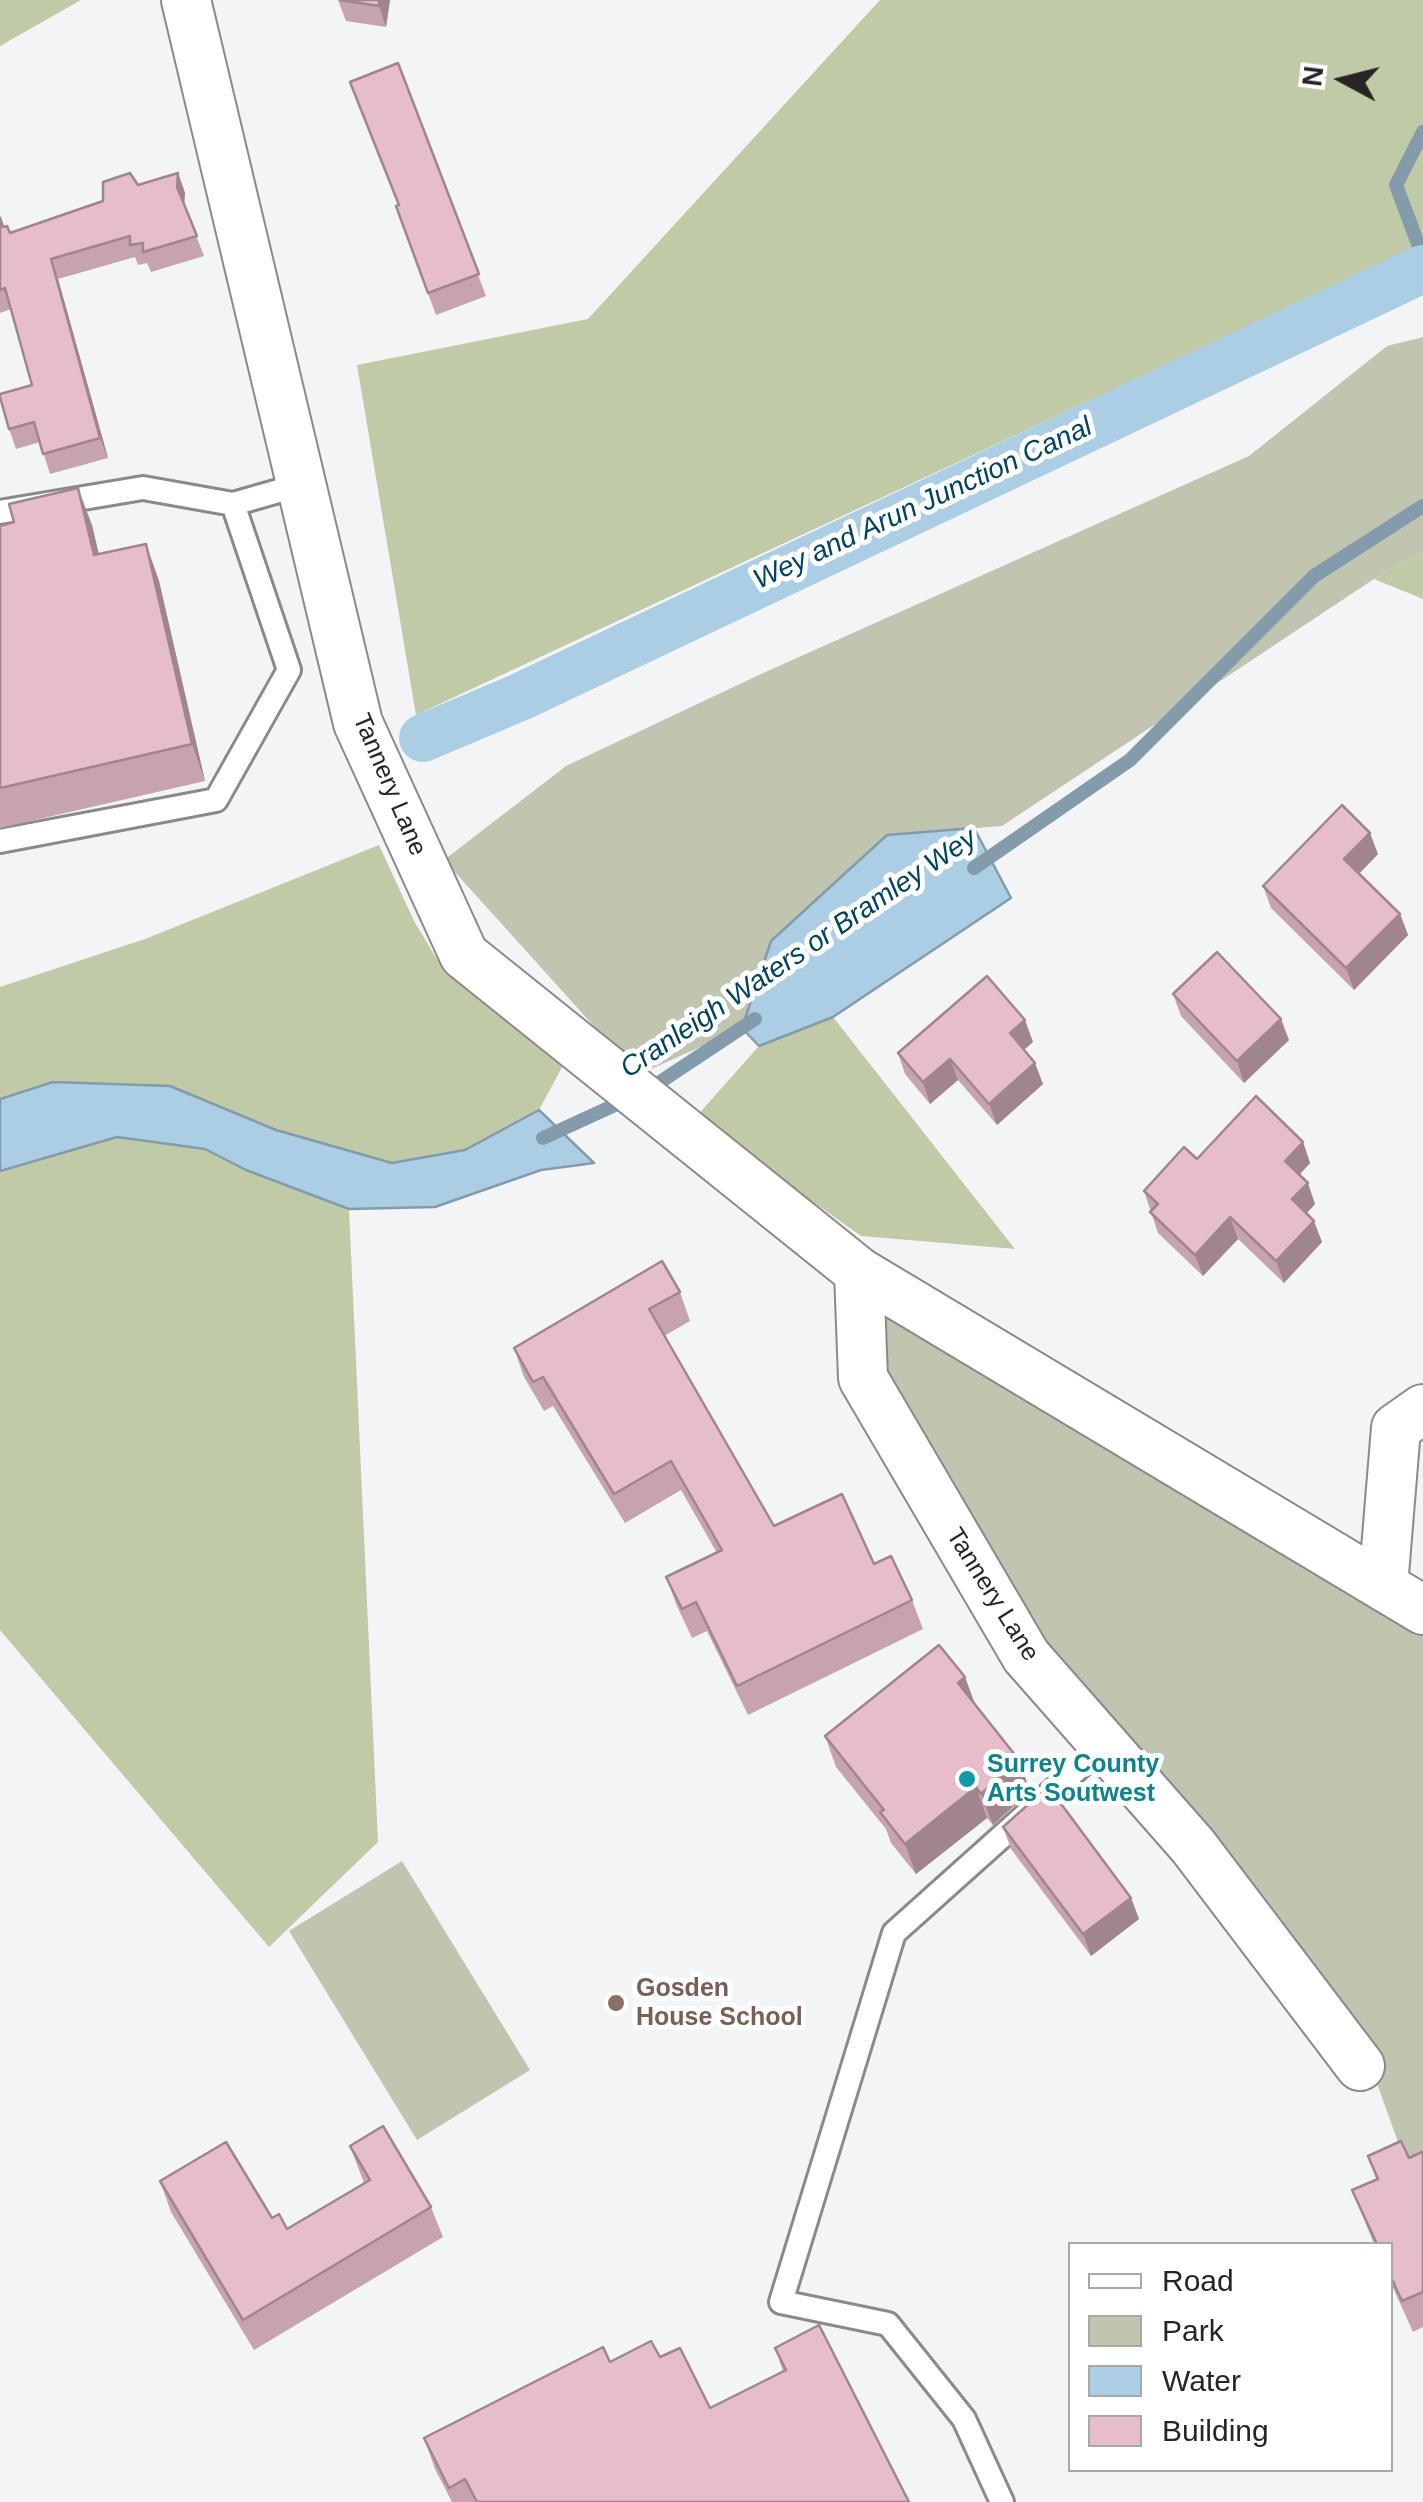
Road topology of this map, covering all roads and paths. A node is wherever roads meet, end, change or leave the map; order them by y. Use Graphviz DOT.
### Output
graph roads {
  1 [pos="186,0"];
  2 [pos="303,484"];
  3 [pos="234,504"];
  4 [pos="0,512"];
  5 [pos="0,841"];
  6 [pos="859,1272"];
  7 [pos="1423,1409"];
  8 [pos="1383,1586"];
  9 [pos="1423,1610"];
  10 [pos="1104,1744"];
  11 [pos="1360,2066"];
  12 [pos="1002,2502"];
  1 -- 2 [label="street, Tannery Lane"];
  2 -- 3 [label="lane"];
  2 -- 6 [label="street, Tannery Lane"];
  3 -- 4 [label="lane"];
  3 -- 5 [label="lane"];
  6 -- 8 [label="street, Tannery Lane"];
  6 -- 10 [label="street, Tannery Lane"];
  7 -- 8 [label="street"];
  8 -- 9 [label="street, Tannery Lane"];
  10 -- 11 [label="street, Tannery Lane"];
  10 -- 12 [label="lane"];
}
